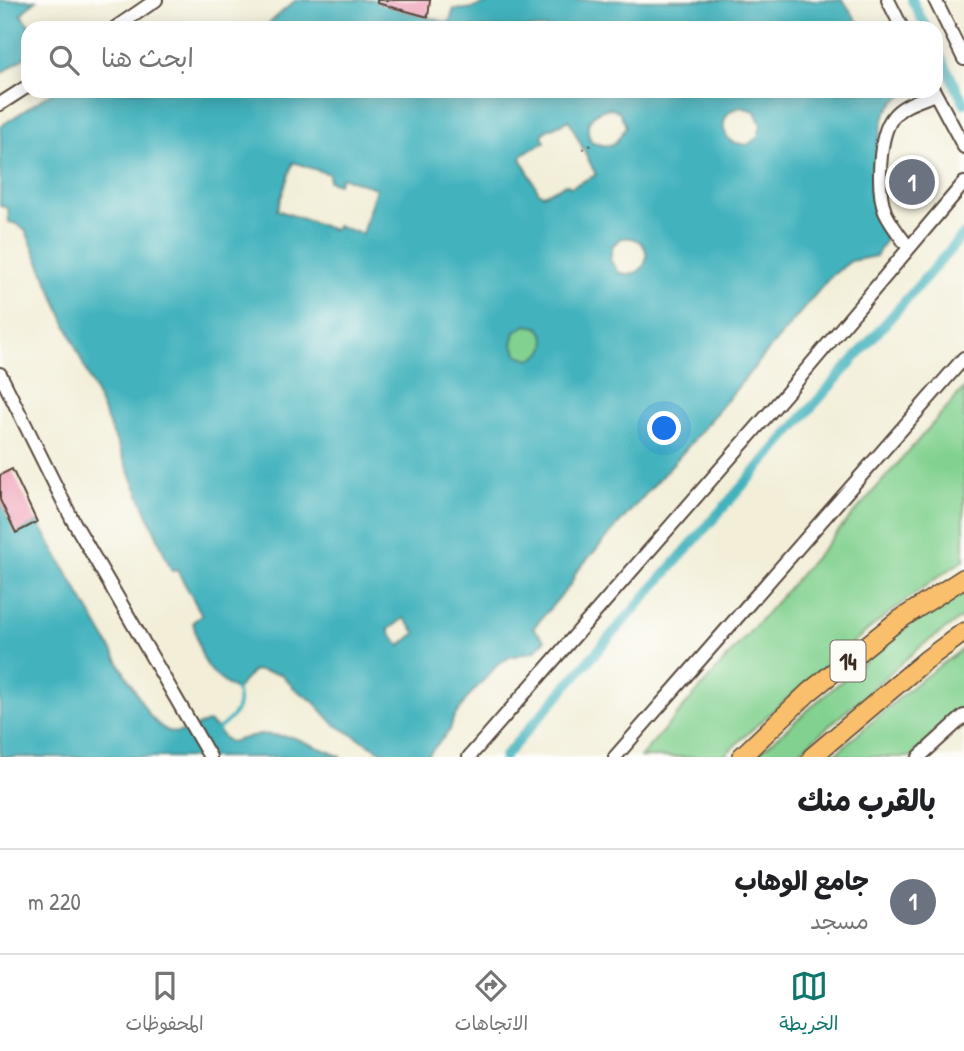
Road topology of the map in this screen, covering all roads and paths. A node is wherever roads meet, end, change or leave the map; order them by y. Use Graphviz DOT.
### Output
graph roads {
  1 [pos="156,0"];
  2 [pos="888,0"];
  3 [pos="935,0"];
  4 [pos="125,21"];
  5 [pos="898,21"];
  6 [pos="964,59"];
  7 [pos="21,90"];
  8 [pos="922,98"];
  9 [pos="937,98"];
  10 [pos="0,104"];
  11 [pos="596,143"];
  12 [pos="964,147"];
  13 [pos="583,149"];
  14 [pos="964,183"];
  15 [pos="909,248"];
  16 [pos="964,358"];
  17 [pos="0,374"];
  18 [pos="964,578"];
  19 [pos="964,632"];
  20 [pos="964,716"];
  21 [pos="210,757"];
  22 [pos="469,757"];
  23 [pos="615,757"];
  24 [pos="741,757"];
  25 [pos="812,757"];
  26 [pos="919,757"];
  1 -- 4 [label="street"];
  2 -- 5 [label="street"];
  3 -- 6 [label="street"];
  7 -- 10 [label="street"];
  8 -- 15 [label="street"];
  9 -- 12 [label="street"];
  11 -- 13 [label="path"];
  14 -- 15 [label="street"];
  15 -- 22 [label="street"];
  16 -- 23 [label="street"];
  17 -- 21 [label="street"];
  18 -- 24 [label="highway, 14"];
  19 -- 25 [label="highway, 14"];
  20 -- 26 [label="street"];
}
